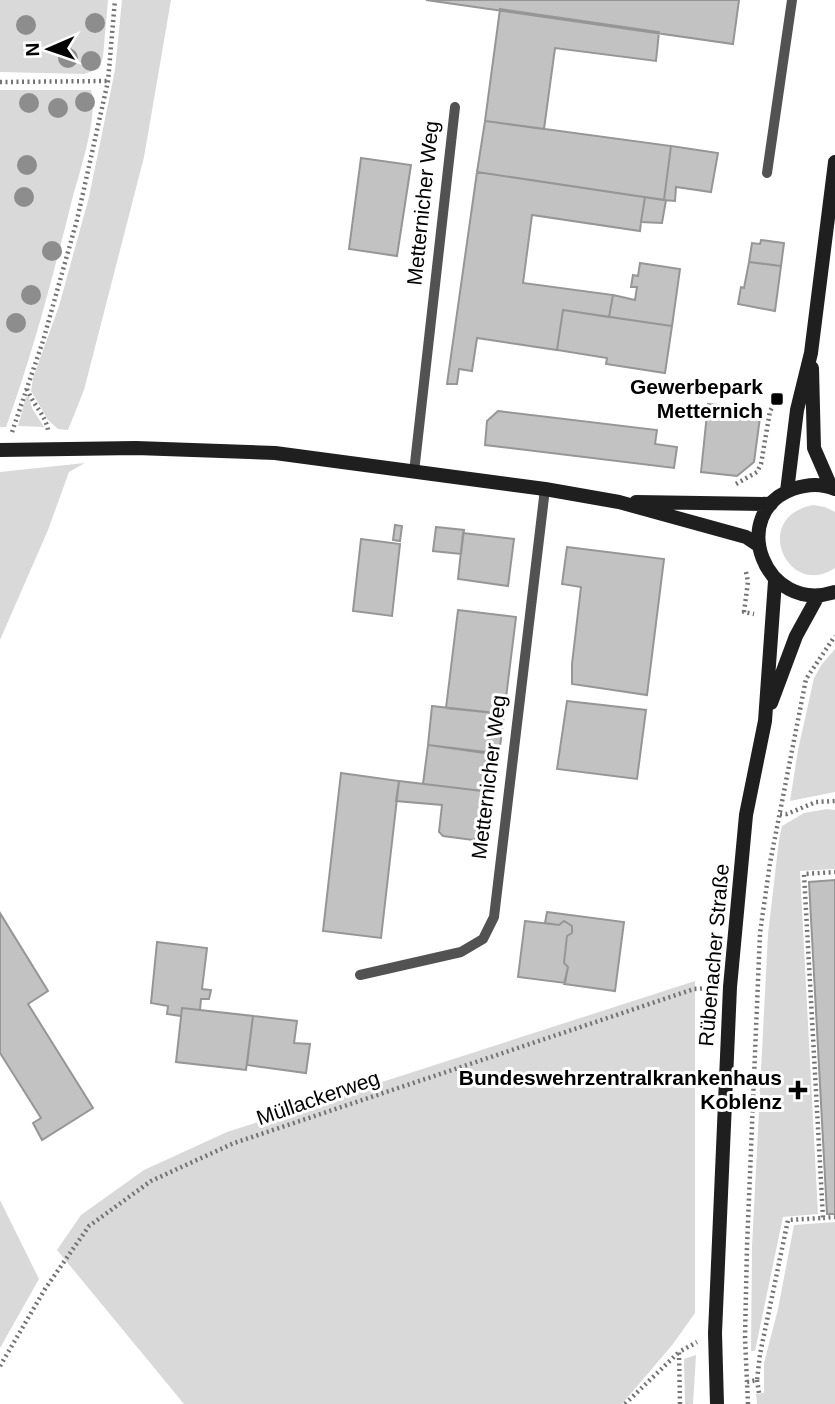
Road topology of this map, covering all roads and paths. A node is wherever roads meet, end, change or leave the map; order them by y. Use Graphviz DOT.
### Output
graph roads {
  1 [pos="115,0"];
  2 [pos="792,0"];
  3 [pos="108,81"];
  4 [pos="0,82"];
  5 [pos="455,107"];
  6 [pos="835,162"];
  7 [pos="767,173"];
  8 [pos="811,353"];
  9 [pos="26,388"];
  10 [pos="777,399"];
  11 [pos="48,449"];
  12 [pos="3,450"];
  13 [pos="414,472"];
  14 [pos="730,488"];
  15 [pos="833,488"];
  16 [pos="545,489"];
  17 [pos="788,491"];
  18 [pos="619,502"];
  19 [pos="771,504"];
  20 [pos="758,545"];
  21 [pos="775,581"];
  22 [pos="748,582"];
  23 [pos="835,592"];
  24 [pos="818,596"];
  25 [pos="765,616"];
  26 [pos="835,636"];
  27 [pos="765,720"];
  28 [pos="835,801"];
  29 [pos="780,814"];
  30 [pos="835,872"];
  31 [pos="360,975"];
  32 [pos="730,987"];
  33 [pos="835,1217"];
  34 [pos="823,1218"];
  35 [pos="715,1333"];
  36 [pos="678,1352"];
  37 [pos="0,1366"];
  38 [pos="757,1380"];
  39 [pos="747,1382"];
  40 [pos="759,1393"];
  41 [pos="625,1404"];
  42 [pos="680,1404"];
  43 [pos="717,1404"];
  44 [pos="748,1404"];
  1 -- 3 [label="path"];
  2 -- 7 [label="lane"];
  3 -- 4 [label="path"];
  3 -- 9 [label="path"];
  5 -- 13 [label="lane, Metternicher Weg"];
  6 -- 8 [label="main road"];
  8 -- 15 [label="main road"];
  8 -- 17 [label="main road"];
  9 -- 11 [label="path"];
  9 -- 12 [label="path"];
  10 -- 14 [label="path"];
  11 -- 12 [label="main road"];
  11 -- 13 [label="main road"];
  13 -- 16 [label="main road"];
  15 -- 17 [label="main road"];
  16 -- 18 [label="main road"];
  16 -- 31 [label="lane, Metternicher Weg"];
  17 -- 19 [label="main road"];
  18 -- 19 [label="main road"];
  18 -- 20 [label="main road"];
  19 -- 20 [label="main road"];
  20 -- 21 [label="main road"];
  21 -- 24 [label="main road"];
  21 -- 27 [label="main road, Rübenacher Straße"];
  22 -- 25 [label="path"];
  23 -- 24 [label="main road"];
  24 -- 27 [label="main road, Rübenacher Straße"];
  26 -- 29 [label="path"];
  27 -- 32 [label="main road, Rübenacher Straße"];
  28 -- 29 [label="path"];
  29 -- 39 [label="path"];
  30 -- 34 [label="path"];
  32 -- 35 [label="main road, Rübenacher Straße"];
  32 -- 37 [label="path, Müllackerweg"];
  33 -- 34 [label="path"];
  34 -- 38 [label="path"];
  35 -- 36 [label="path"];
  35 -- 43 [label="main road, Rübenacher Straße"];
  36 -- 41 [label="path"];
  36 -- 42 [label="path"];
  38 -- 39 [label="path"];
  38 -- 40 [label="path"];
  39 -- 44 [label="path"];
}
